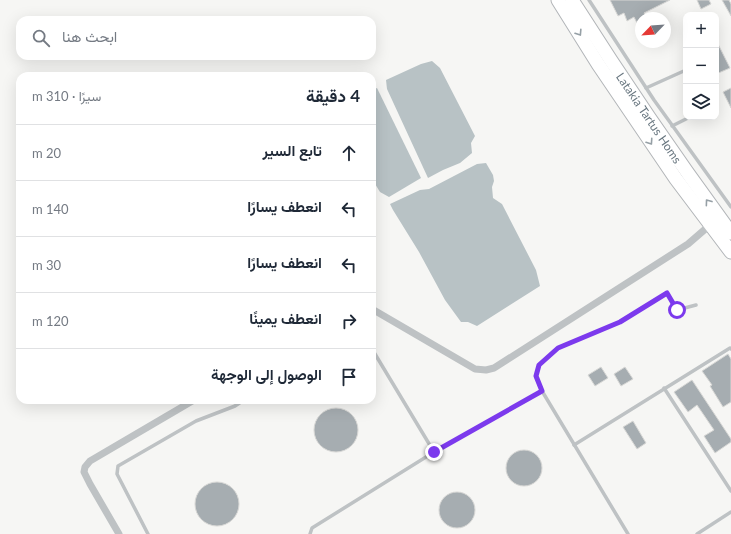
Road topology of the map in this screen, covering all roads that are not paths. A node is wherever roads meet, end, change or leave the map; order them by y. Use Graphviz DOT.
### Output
graph roads {
  1 [pos="558,0"];
  2 [pos="572,0"];
  3 [pos="589,0"];
  4 [pos="683,71"];
  5 [pos="646,88"];
  6 [pos="684,120"];
  7 [pos="672,126"];
  8 [pos="731,207"];
  9 [pos="710,225"];
  10 [pos="731,233"];
  11 [pos="731,252"];
  12 [pos="696,305"];
  13 [pos="376,311"];
  14 [pos="731,349"];
  15 [pos="376,356"];
  16 [pos="664,388"];
  17 [pos="542,391"];
  18 [pos="187,404"];
  19 [pos="238,404"];
  20 [pos="574,445"];
  21 [pos="434,452"];
  22 [pos="731,491"];
  23 [pos="731,512"];
  24 [pos="119,534"];
  25 [pos="148,534"];
  26 [pos="310,534"];
  27 [pos="628,534"];
  28 [pos="697,534"];
  1 -- 9 [label="highway, one-way"];
  10 -- 2 [label="highway, Latakia Tartus Homs, one-way"];
  3 -- 5 [label="lane"];
  4 -- 5 [label="lane"];
  5 -- 7 [label="lane"];
  6 -- 7 [label="lane"];
  7 -- 8 [label="lane"];
  9 -- 11 [label="highway"];
  9 -- 13 [label="street"];
  12 -- 17 [label="lane"];
  14 -- 16 [label="lane"];
  15 -- 21 [label="lane"];
  16 -- 20 [label="lane"];
  16 -- 22 [label="lane"];
  17 -- 20 [label="lane"];
  17 -- 21 [label="lane"];
  18 -- 24 [label="street"];
  19 -- 25 [label="lane"];
  20 -- 27 [label="lane"];
  21 -- 26 [label="lane"];
  23 -- 28 [label="lane"];
}
